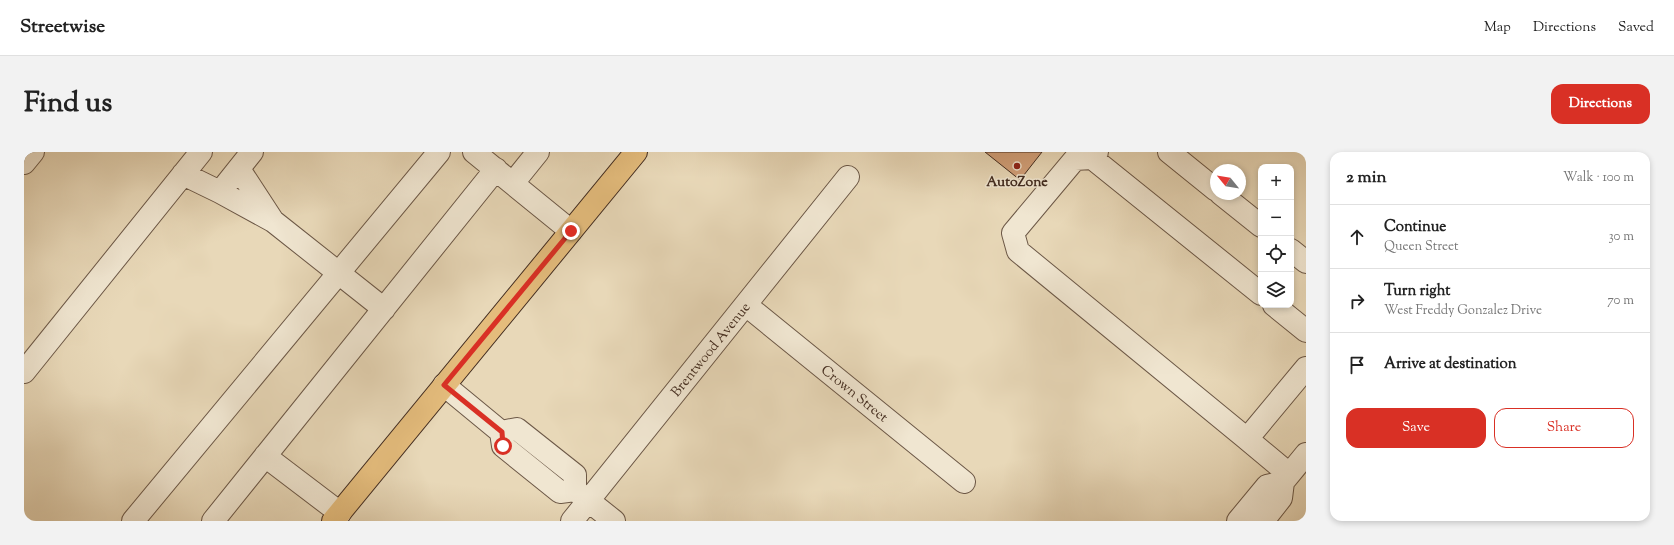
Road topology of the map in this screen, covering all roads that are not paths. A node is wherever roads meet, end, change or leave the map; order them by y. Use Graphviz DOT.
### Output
graph roads {
  1 [pos="33,152"];
  2 [pos="201,152"];
  3 [pos="252,152"];
  4 [pos="439,152"];
  5 [pos="474,152"];
  6 [pos="538,152"];
  7 [pos="636,152"];
  8 [pos="1169,152"];
  9 [pos="1094,155"];
  10 [pos="24,163"];
  11 [pos="239,169"];
  12 [pos="496,169"];
  13 [pos="183,174"];
  14 [pos="848,178"];
  15 [pos="513,184"];
  16 [pos="1210,185"];
  17 [pos="220,192"];
  18 [pos="1228,200"];
  19 [pos="274,221"];
  20 [pos="1258,224"];
  21 [pos="571,231"];
  22 [pos="1294,252"];
  23 [pos="1306,262"];
  24 [pos="338,273"];
  25 [pos="1258,292"];
  26 [pos="746,305"];
  27 [pos="384,308"];
  28 [pos="1278,308"];
  29 [pos="1306,330"];
  30 [pos="1306,368"];
  31 [pos="24,372"];
  32 [pos="444,385"];
  33 [pos="1247,439"];
  34 [pos="1306,454"];
  35 [pos="265,456"];
  36 [pos="1286,478"];
  37 [pos="964,482"];
  38 [pos="582,495"];
  39 [pos="336,517"];
  40 [pos="133,521"];
  41 [pos="213,521"];
  42 [pos="572,521"];
  43 [pos="614,521"];
  44 [pos="1238,521"];
  45 [pos="1263,521"];
  1 -- 10 [label="street"];
  2 -- 13 [label="street"];
  3 -- 11 [label="street"];
  4 -- 24 [label="street"];
  5 -- 12 [label="street"];
  6 -- 15 [label="street"];
  7 -- 21 [label="main road"];
  8 -- 16 [label="street"];
  9 -- 25 [label="street"];
  9 -- 33 [label="street"];
  11 -- 17 [label="street"];
  11 -- 19 [label="street"];
  12 -- 15 [label="street"];
  12 -- 27 [label="street"];
  13 -- 17 [label="street"];
  13 -- 31 [label="street"];
  14 -- 26 [label="street, Brentwood Avenue"];
  15 -- 21 [label="street"];
  17 -- 19 [label="street"];
  18 -- 20 [label="street"];
  19 -- 24 [label="street"];
  21 -- 32 [label="main road"];
  22 -- 23 [label="street"];
  24 -- 27 [label="street"];
  24 -- 40 [label="street"];
  26 -- 37 [label="street, Crown Street"];
  26 -- 38 [label="street, Brentwood Avenue"];
  27 -- 35 [label="street"];
  28 -- 29 [label="street"];
  30 -- 33 [label="street"];
  32 -- 38 [label="street"];
  32 -- 39 [label="main road"];
  33 -- 36 [label="street"];
  34 -- 36 [label="street"];
  35 -- 39 [label="street"];
  35 -- 41 [label="street"];
  36 -- 44 [label="street"];
  36 -- 45 [label="street"];
  38 -- 42 [label="street, Brentwood Avenue"];
  38 -- 43 [label="street"];
}
